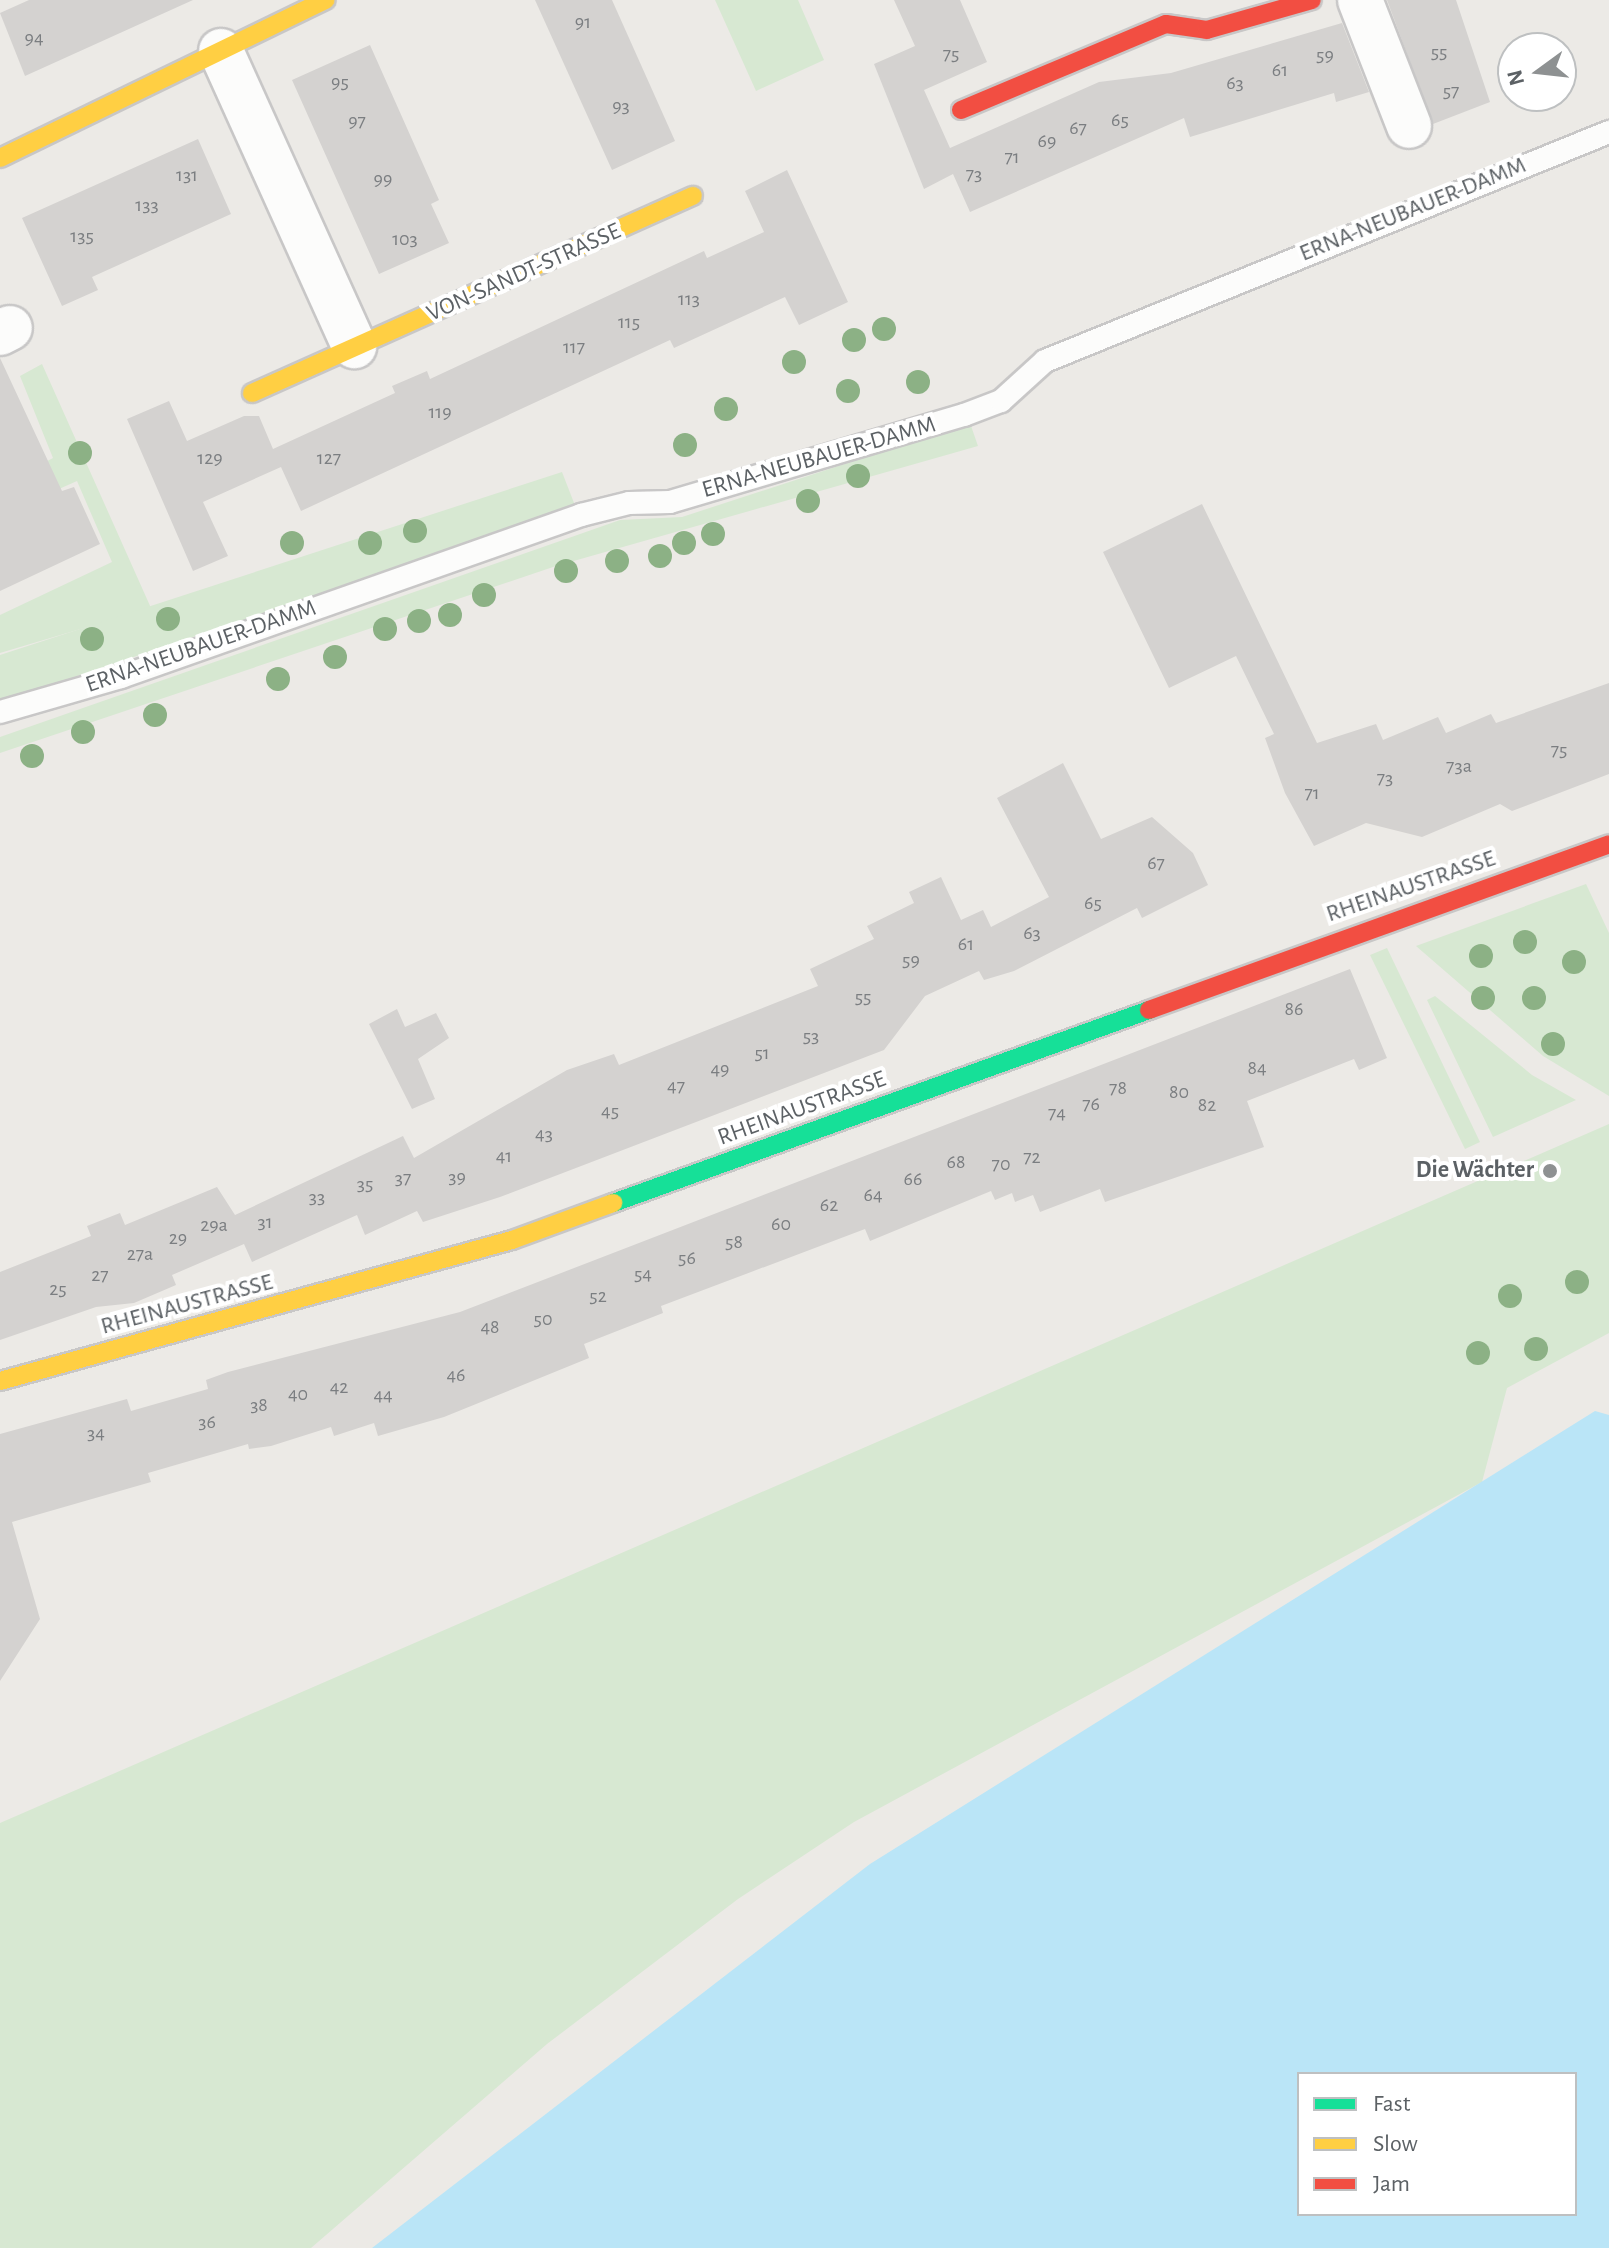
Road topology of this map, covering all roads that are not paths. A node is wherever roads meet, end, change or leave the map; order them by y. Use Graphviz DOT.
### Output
graph roads {
  1 [pos="326,0"];
  2 [pos="1312,0"];
  3 [pos="1360,0"];
  4 [pos="1162,12"];
  5 [pos="221,51"];
  6 [pos="961,110"];
  7 [pos="1409,126"];
  8 [pos="1609,132"];
  9 [pos="0,158"];
  10 [pos="693,196"];
  11 [pos="354,346"];
  12 [pos="252,393"];
  13 [pos="0,712"];
  14 [pos="1609,844"];
  15 [pos="0,1381"];
  1 -- 5 [label="street"];
  2 -- 4 [label="street"];
  3 -- 7 [label="street"];
  4 -- 6 [label="street"];
  5 -- 9 [label="street"];
  5 -- 11 [label="street"];
  8 -- 13 [label="lane, ERNA-NEUBAUER-DAMM"];
  10 -- 11 [label="street, VON-SANDT-STRASSE"];
  11 -- 12 [label="street, VON-SANDT-STRASSE"];
  14 -- 15 [label="street, RHEINAUSTRASSE"];
}
